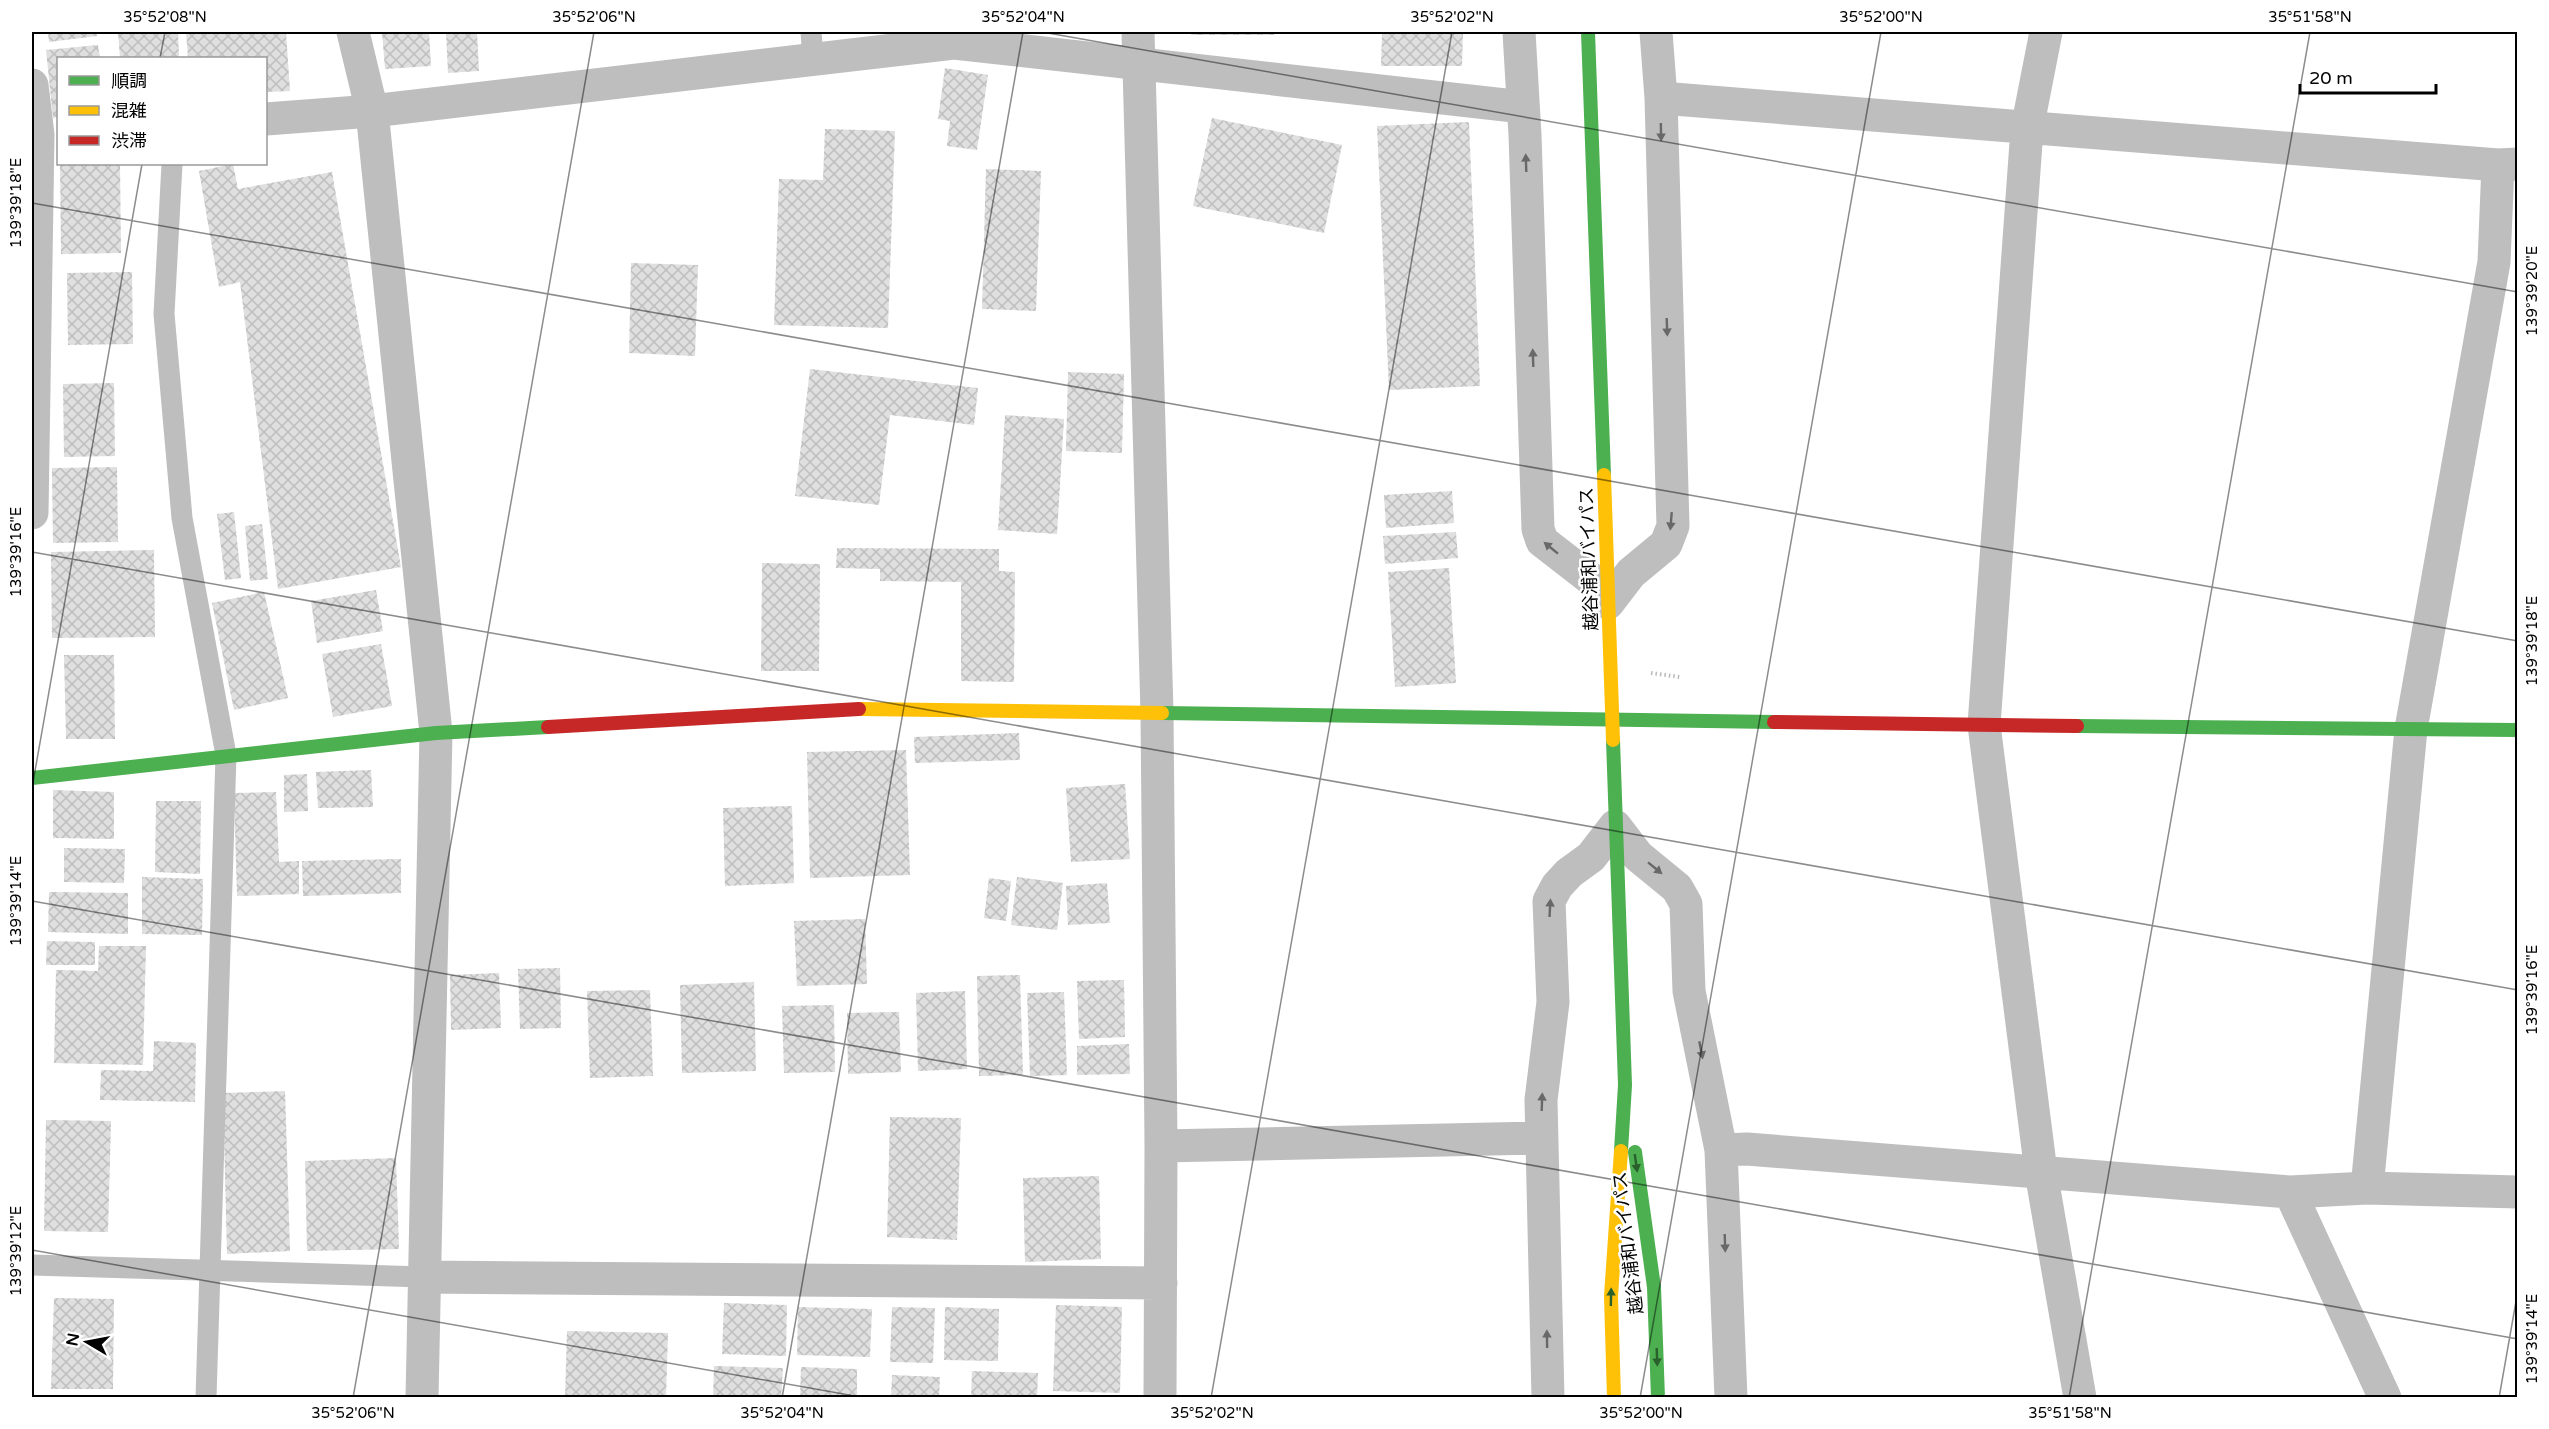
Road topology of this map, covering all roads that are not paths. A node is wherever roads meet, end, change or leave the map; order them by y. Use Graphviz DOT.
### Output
graph roads {
  1 [pos="353,32"];
  2 [pos="1138,32"];
  3 [pos="1519,32"];
  4 [pos="1588,32"];
  5 [pos="1656,32"];
  6 [pos="2046,32"];
  7 [pos="812,46"];
  8 [pos="1138,64"];
  9 [pos="32,85"];
  10 [pos="1661,98"];
  11 [pos="1523,107"];
  12 [pos="372,111"];
  13 [pos="267,119"];
  14 [pos="2027,129"];
  15 [pos="43,135"];
  16 [pos="2508,164"];
  17 [pos="172,165"];
  18 [pos="32,481"];
  19 [pos="32,513"];
  20 [pos="1608,603"];
  21 [pos="1157,713"];
  22 [pos="1613,719"];
  23 [pos="1984,725"];
  24 [pos="2411,729"];
  25 [pos="2517,730"];
  26 [pos="436,733"];
  27 [pos="226,756"];
  28 [pos="32,778"];
  29 [pos="1615,826"];
  30 [pos="1625,1085"];
  31 [pos="1542,1138"];
  32 [pos="1161,1146"];
  33 [pos="1721,1150"];
  34 [pos="2041,1172"];
  35 [pos="2367,1188"];
  36 [pos="2290,1192"];
  37 [pos="2517,1192"];
  38 [pos="32,1265"];
  39 [pos="209,1270"];
  40 [pos="424,1277"];
  41 [pos="1161,1283"];
  42 [pos="206,1398"];
  43 [pos="422,1398"];
  44 [pos="1160,1398"];
  45 [pos="1548,1398"];
  46 [pos="1614,1398"];
  47 [pos="1658,1398"];
  48 [pos="1731,1398"];
  49 [pos="2080,1398"];
  50 [pos="2385,1398"];
  1 -- 12 [label="street"];
  2 -- 8 [label="street"];
  3 -- 11 [label="street"];
  4 -- 20 [label="main road, 越谷浦和バイパス"];
  5 -- 10 [label="street"];
  6 -- 14 [label="street"];
  7 -- 8 [label="street"];
  7 -- 12 [label="street"];
  8 -- 11 [label="street"];
  8 -- 21 [label="street"];
  9 -- 15 [label="street"];
  10 -- 14 [label="street"];
  10 -- 20 [label="street, one-way"];
  20 -- 11 [label="street, one-way"];
  12 -- 13 [label="street"];
  12 -- 26 [label="street"];
  14 -- 16 [label="street"];
  14 -- 23 [label="street"];
  15 -- 18 [label="street"];
  16 -- 24 [label="street"];
  17 -- 27 [label="lane"];
  18 -- 19 [label="street"];
  20 -- 22 [label="main road, 越谷浦和バイパス"];
  21 -- 22 [label="main road"];
  21 -- 26 [label="main road"];
  21 -- 32 [label="street"];
  22 -- 23 [label="main road"];
  22 -- 29 [label="main road, 越谷浦和バイパス"];
  23 -- 24 [label="main road"];
  23 -- 34 [label="street"];
  24 -- 25 [label="main road"];
  24 -- 35 [label="street"];
  26 -- 27 [label="main road"];
  26 -- 40 [label="street"];
  27 -- 28 [label="main road"];
  27 -- 39 [label="lane"];
  29 -- 30 [label="main road, 越谷浦和バイパス"];
  31 -- 29 [label="street, one-way"];
  29 -- 33 [label="street, one-way"];
  46 -- 30 [label="main road, 越谷浦和バイパス, one-way"];
  30 -- 47 [label="main road, 越谷浦和バイパス, one-way"];
  31 -- 32 [label="street"];
  45 -- 31 [label="street, one-way"];
  32 -- 41 [label="street"];
  33 -- 34 [label="street"];
  33 -- 48 [label="street, one-way"];
  34 -- 36 [label="street"];
  34 -- 49 [label="street"];
  35 -- 36 [label="street"];
  35 -- 37 [label="street"];
  36 -- 50 [label="street"];
  38 -- 39 [label="lane"];
  39 -- 40 [label="lane"];
  39 -- 42 [label="lane"];
  40 -- 41 [label="street"];
  40 -- 43 [label="street"];
  41 -- 44 [label="street"];
}
